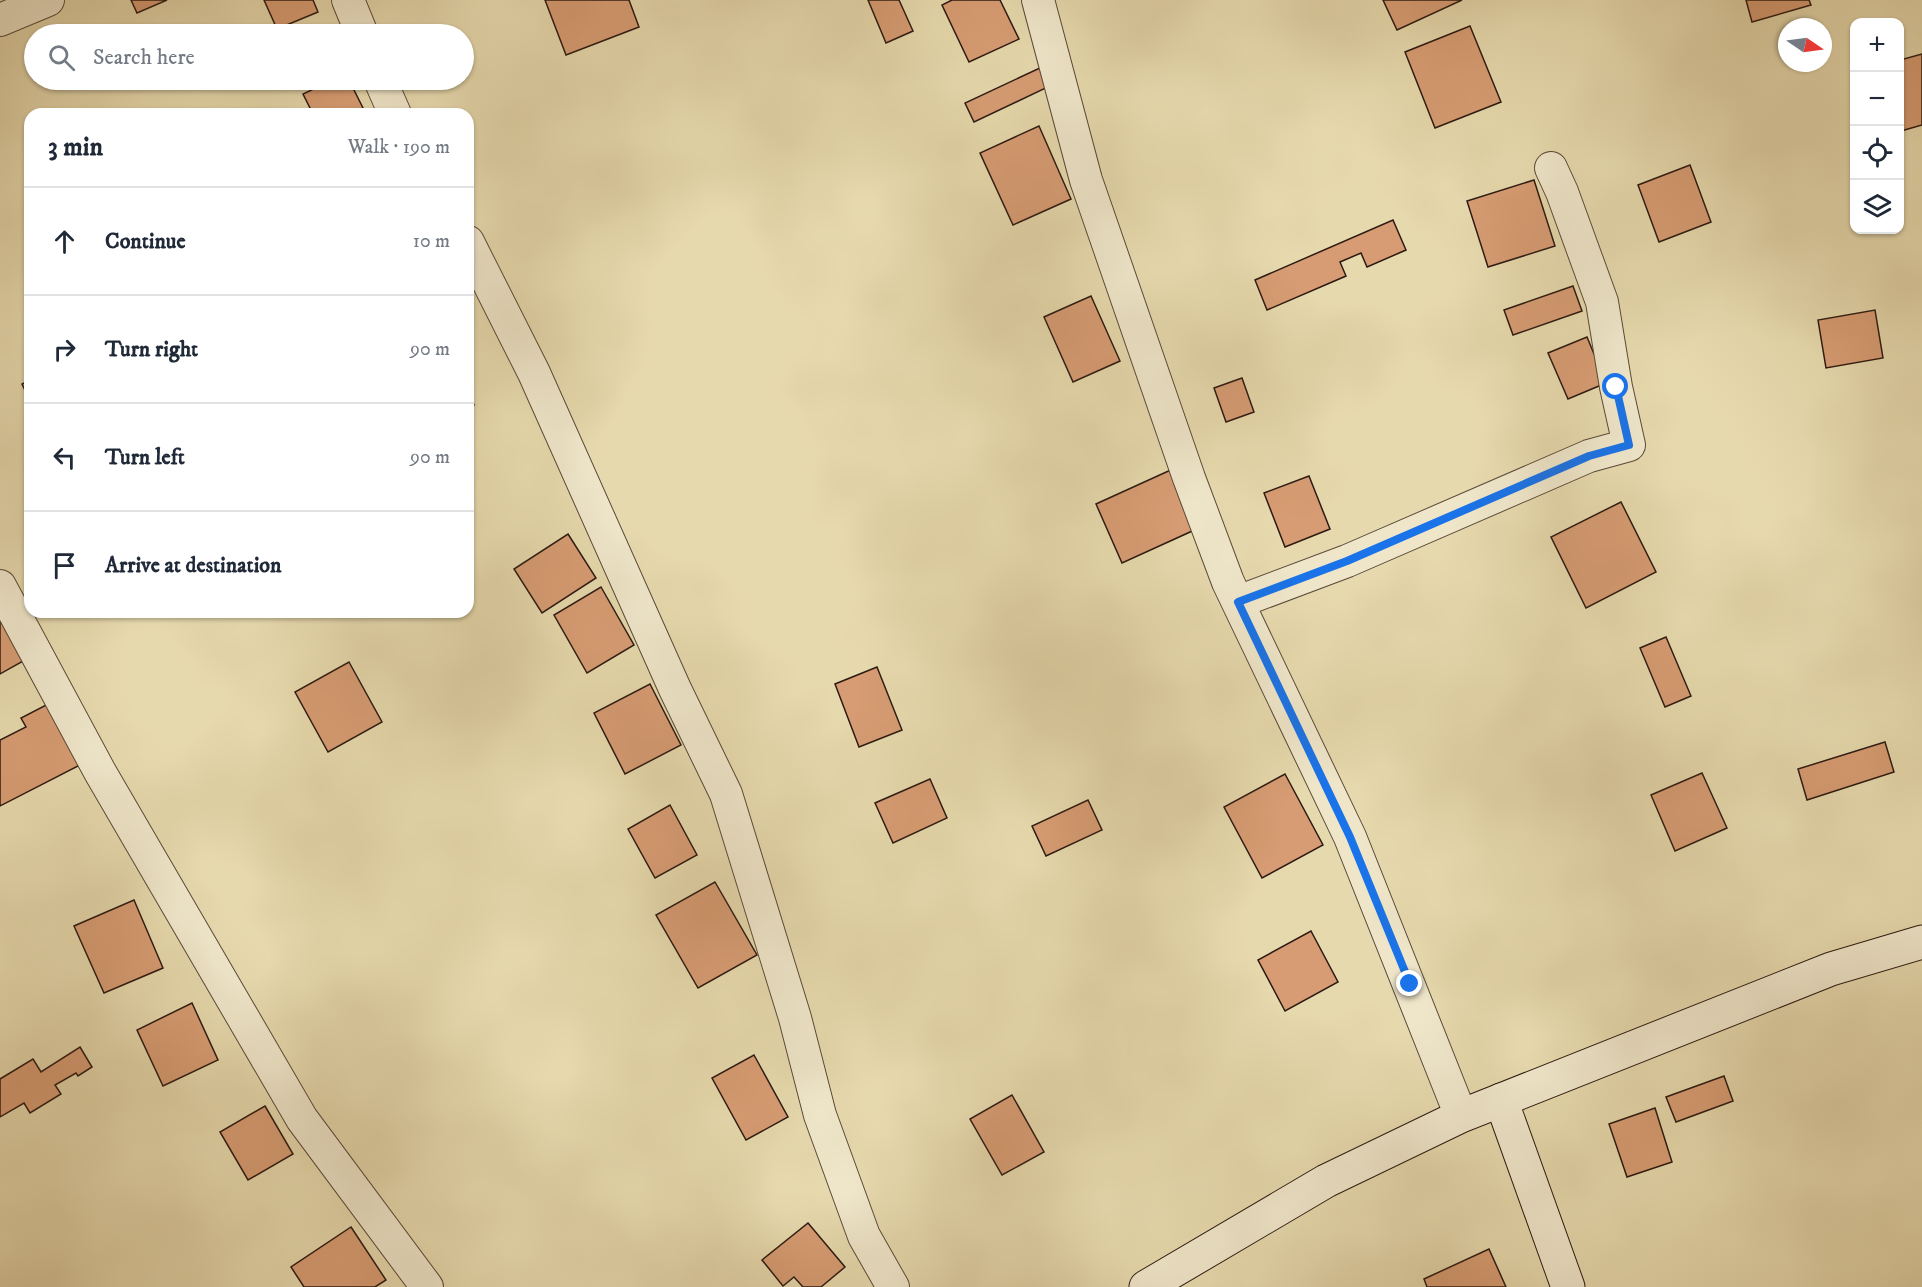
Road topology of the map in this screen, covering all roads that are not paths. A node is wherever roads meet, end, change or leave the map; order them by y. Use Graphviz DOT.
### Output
graph roads {
  1 [pos="48,0"];
  2 [pos="348,0"];
  3 [pos="1038,0"];
  4 [pos="0,20"];
  5 [pos="358,24"];
  6 [pos="384,90"];
  7 [pos="392,108"];
  8 [pos="1551,168"];
  9 [pos="474,254"];
  10 [pos="0,586"];
  11 [pos="1238,602"];
  12 [pos="1922,942"];
  13 [pos="1501,1100"];
  14 [pos="1461,1116"];
  15 [pos="427,1287"];
  16 [pos="893,1287"];
  17 [pos="1146,1287"];
  18 [pos="1568,1287"];
  1 -- 4 [label="street"];
  2 -- 5 [label="street"];
  3 -- 11 [label="street"];
  6 -- 7 [label="street"];
  8 -- 11 [label="street"];
  9 -- 16 [label="street"];
  10 -- 15 [label="street"];
  11 -- 14 [label="street"];
  12 -- 13 [label="street"];
  13 -- 14 [label="street"];
  13 -- 18 [label="street"];
  14 -- 17 [label="street"];
}
